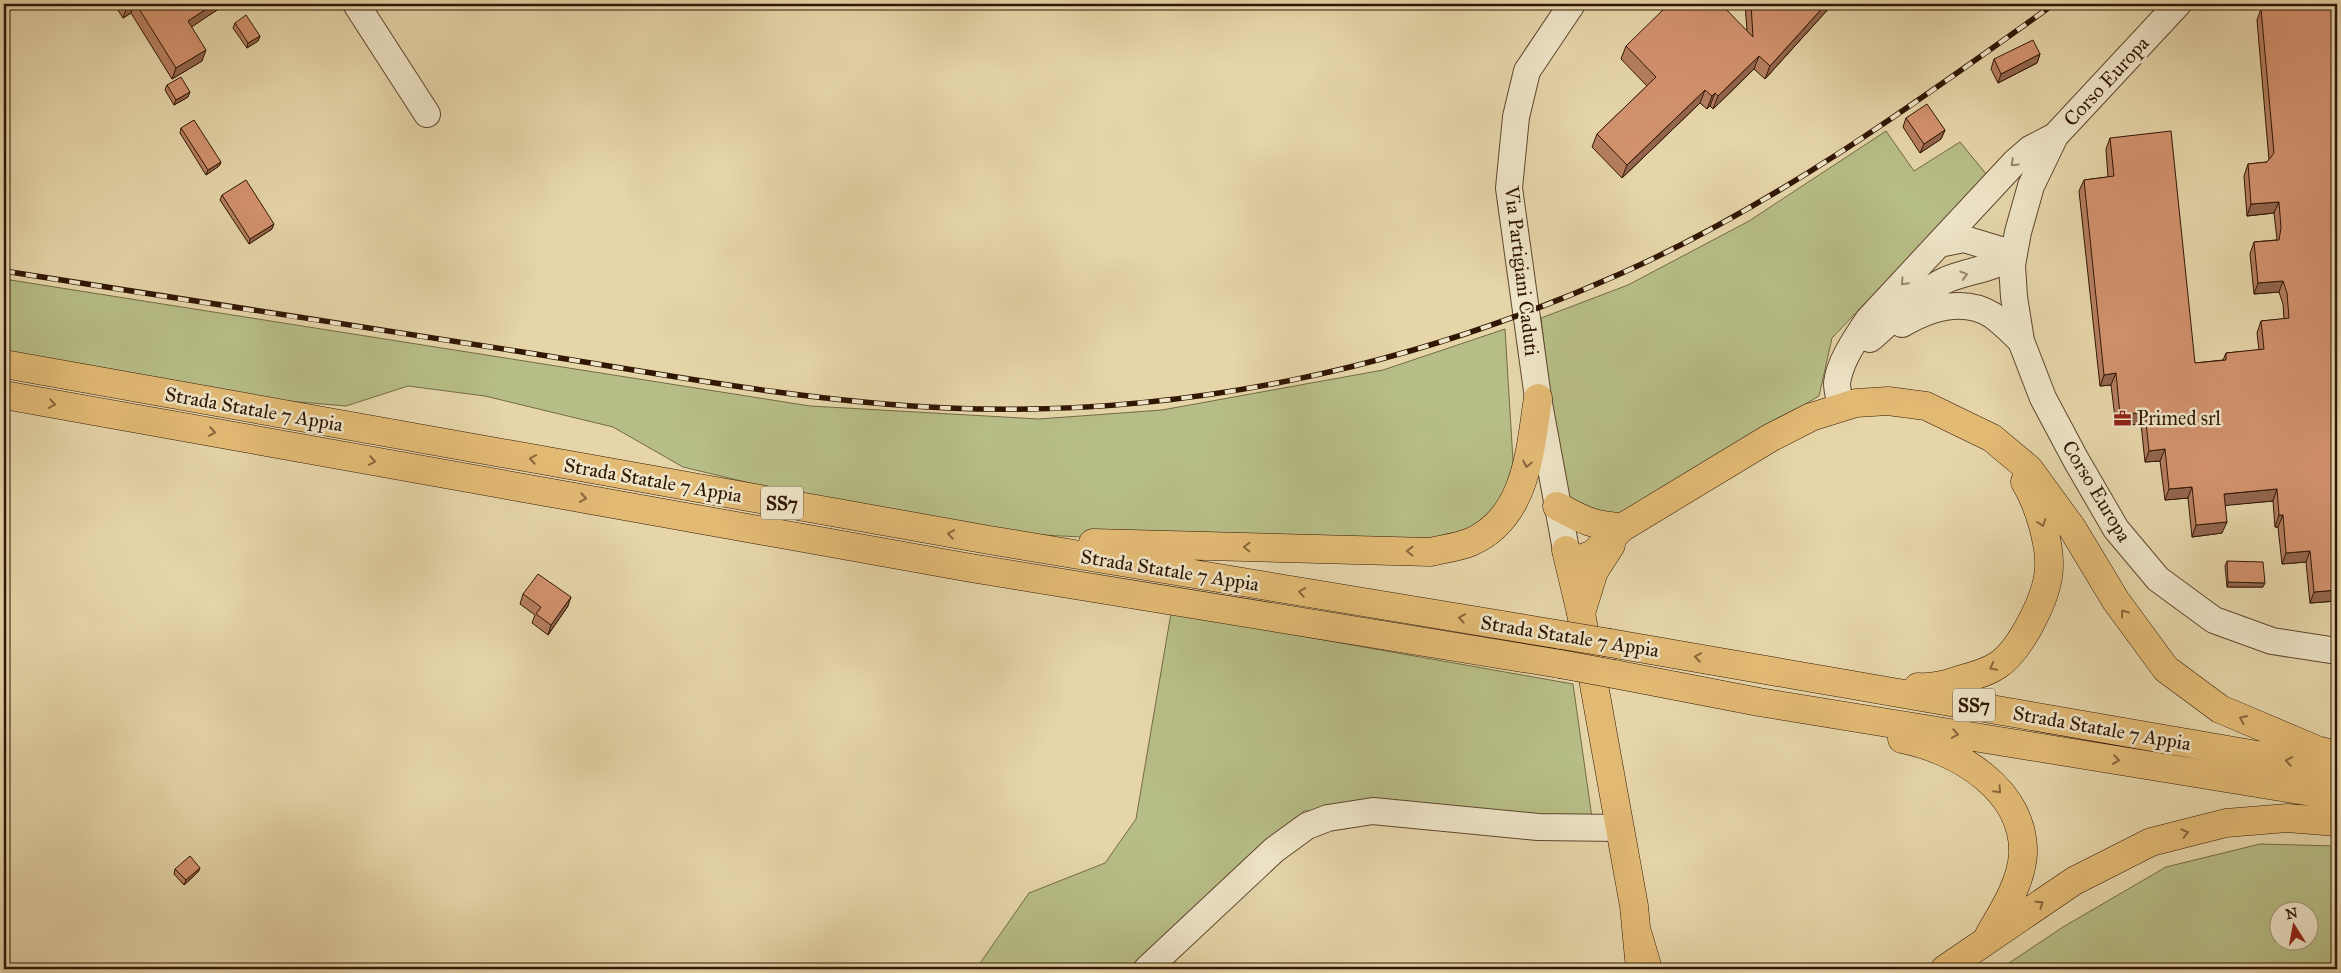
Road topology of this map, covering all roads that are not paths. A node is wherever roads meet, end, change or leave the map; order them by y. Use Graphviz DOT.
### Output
graph roads {
  1 [pos="356,4"];
  2 [pos="1572,4"];
  3 [pos="2178,4"];
  4 [pos="427,114"];
  5 [pos="2055,136"];
  6 [pos="1939,244"];
  7 [pos="2014,254"];
  8 [pos="2021,341"];
  9 [pos="1849,357"];
  10 [pos="4,364"];
  11 [pos="4,395"];
  12 [pos="1538,398"];
  13 [pos="1841,407"];
  14 [pos="2005,449"];
  15 [pos="1557,506"];
  16 [pos="1623,527"];
  17 [pos="989,540"];
  18 [pos="1568,557"];
  19 [pos="1581,613"];
  20 [pos="2337,651"];
  21 [pos="1741,664"];
  22 [pos="1759,702"];
  23 [pos="2337,755"];
  24 [pos="2337,769"];
  25 [pos="2337,796"];
  26 [pos="2337,822"];
  27 [pos="1620,828"];
  28 [pos="1638,935"];
  29 [pos="1986,941"];
  30 [pos="1147,969"];
  31 [pos="1640,969"];
  32 [pos="1648,969"];
  33 [pos="1946,969"];
  1 -- 4 [label="street"];
  2 -- 12 [label="street, Via Partigiani Caduti"];
  3 -- 5 [label="street, Corso Europa"];
  5 -- 6 [label="street, one-way"];
  5 -- 7 [label="street, Corso Europa"];
  6 -- 7 [label="street"];
  6 -- 9 [label="street, one-way"];
  7 -- 8 [label="street, Corso Europa"];
  9 -- 7 [label="street, one-way"];
  8 -- 9 [label="street"];
  8 -- 20 [label="street, Corso Europa"];
  9 -- 13 [label="street"];
  17 -- 10 [label="main road, Strada Statale 7 Appia / SS7, one-way"];
  11 -- 22 [label="main road, Strada Statale 7 Appia / SS7, one-way, bridge"];
  12 -- 15 [label="street, Via Partigiani Caduti"];
  12 -- 17 [label="main road, one-way"];
  13 -- 14 [label="main road"];
  13 -- 16 [label="main road"];
  14 -- 21 [label="main road, one-way"];
  23 -- 14 [label="main road, one-way"];
  15 -- 16 [label="main road"];
  15 -- 18 [label="street, Via Partigiani Caduti"];
  16 -- 18 [label="main road"];
  16 -- 19 [label="main road"];
  21 -- 17 [label="main road, Strada Statale 7 Appia / SS7, one-way, bridge"];
  18 -- 19 [label="main road"];
  19 -- 27 [label="main road"];
  24 -- 21 [label="main road, Strada Statale 7 Appia / SS7, one-way"];
  22 -- 25 [label="main road, Strada Statale 7 Appia / SS7, one-way"];
  22 -- 29 [label="main road, one-way"];
  29 -- 26 [label="main road, one-way"];
  27 -- 28 [label="main road"];
  27 -- 30 [label="street"];
  28 -- 31 [label="main road"];
  28 -- 32 [label="main road"];
  29 -- 33 [label="main road"];
}
